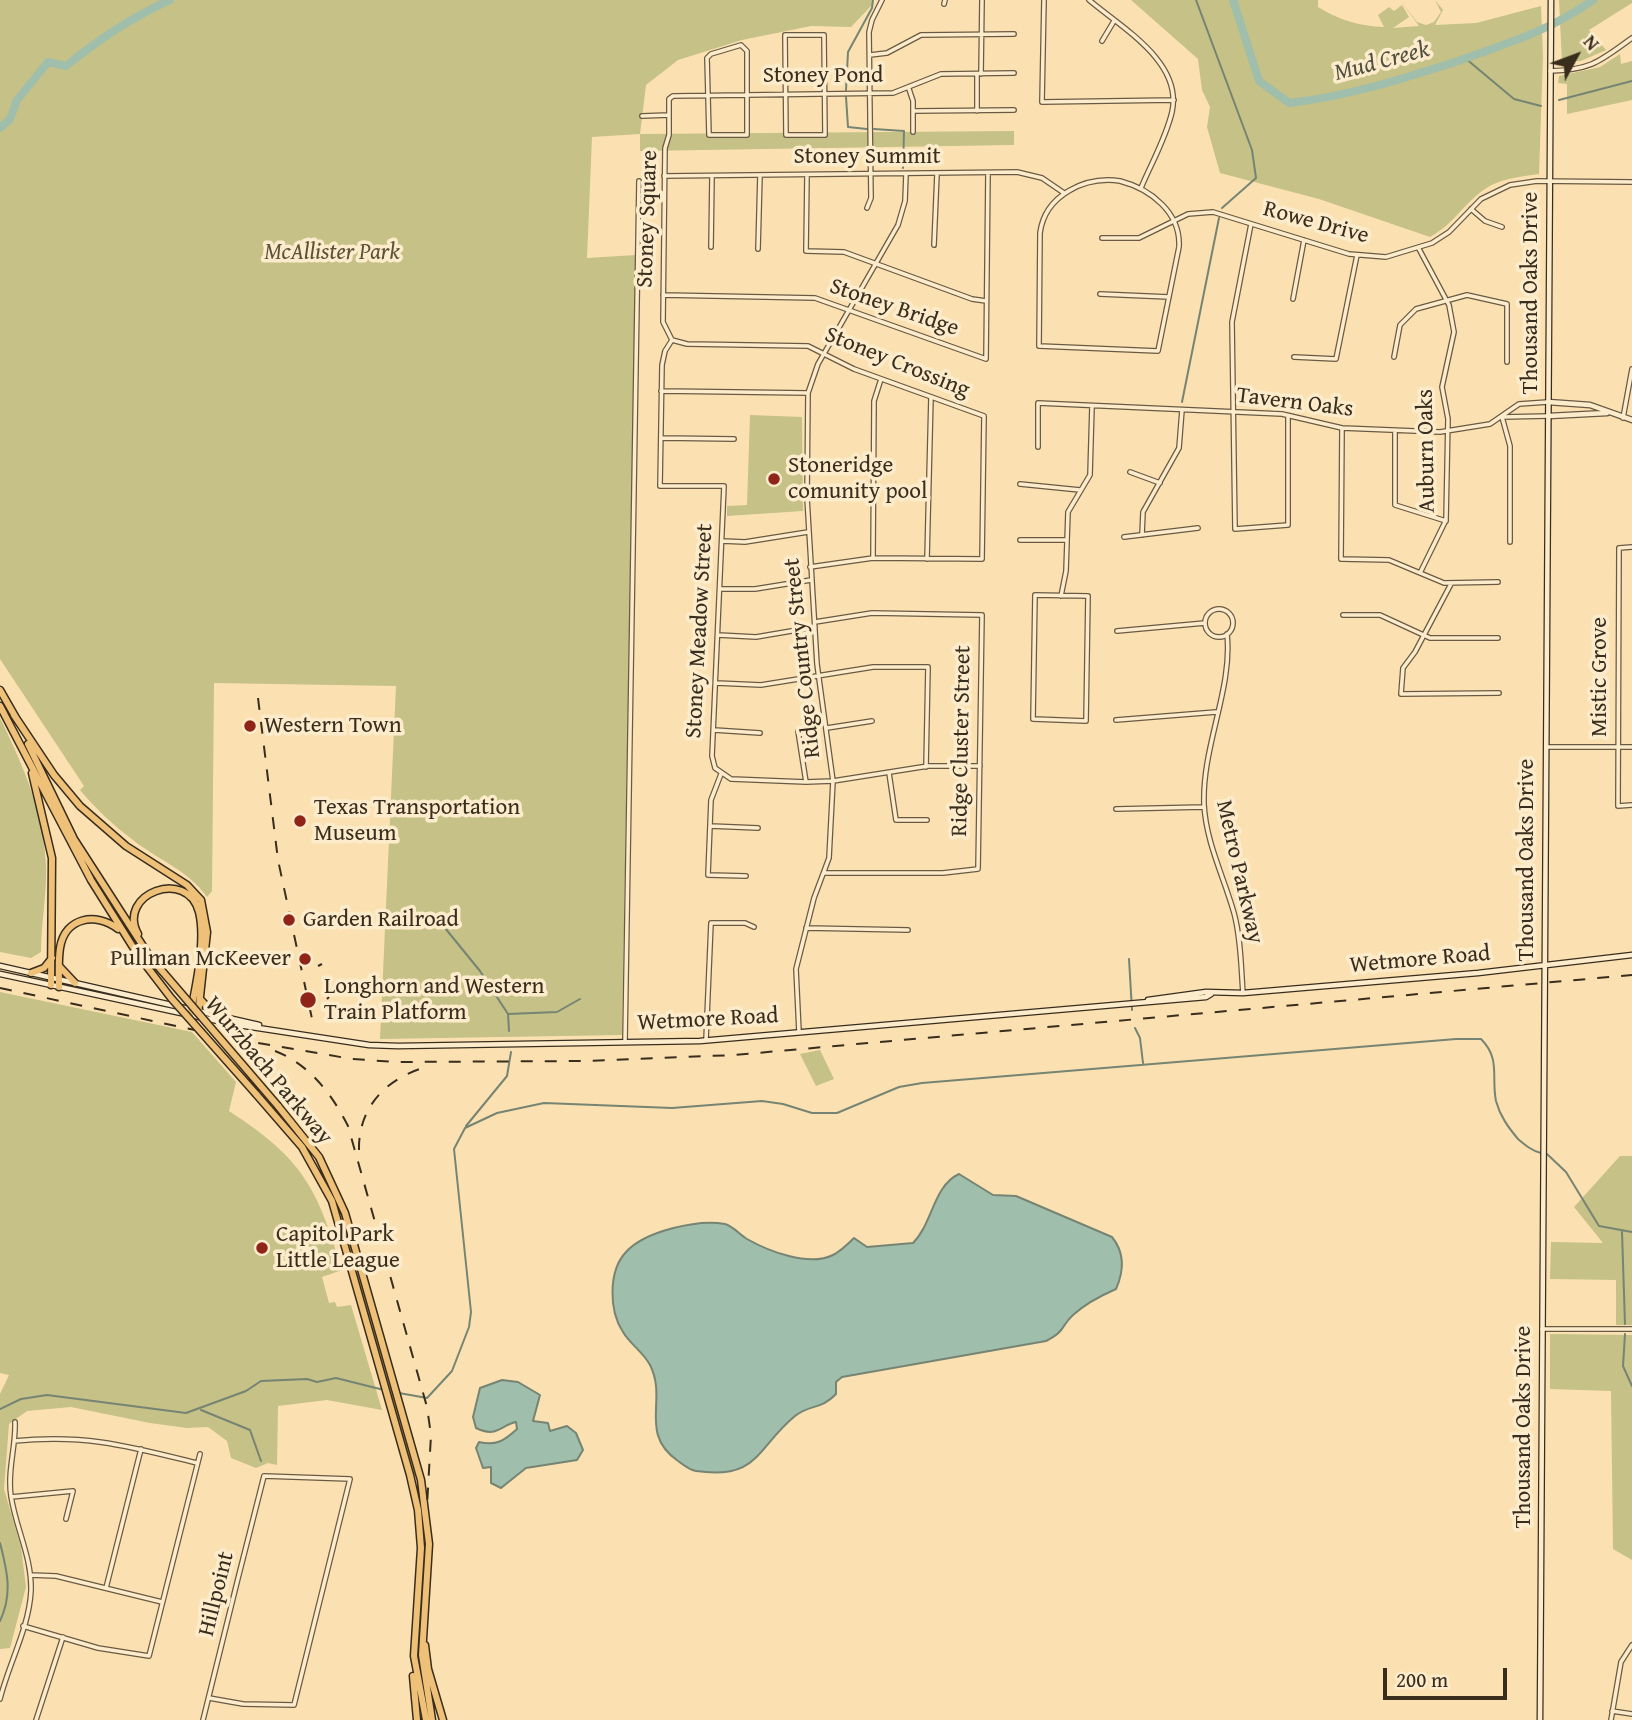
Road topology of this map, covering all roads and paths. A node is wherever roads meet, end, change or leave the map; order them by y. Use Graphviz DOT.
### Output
graph roads {
  1 [pos="883,0"];
  2 [pos="982,0"];
  3 [pos="1044,0"];
  4 [pos="1089,0"];
  5 [pos="1551,2"];
  6 [pos="1114,21"];
  7 [pos="981,34"];
  8 [pos="1014,34"];
  9 [pos="1632,38"];
  10 [pos="1102,41"];
  11 [pos="870,55"];
  12 [pos="1550,71"];
  13 [pos="1014,73"];
  14 [pos="979,74"];
  15 [pos="909,89"];
  16 [pos="870,93"];
  17 [pos="747,94"];
  18 [pos="785,94"];
  19 [pos="824,94"];
  20 [pos="708,95"];
  21 [pos="670,97"];
  22 [pos="1174,100"];
  23 [pos="1014,110"];
  24 [pos="914,111"];
  25 [pos="977,111"];
  26 [pos="642,116"];
  27 [pos="669,116"];
  28 [pos="914,132"];
  29 [pos="988,173"];
  30 [pos="871,174"];
  31 [pos="906,174"];
  32 [pos="937,174"];
  33 [pos="760,175"];
  34 [pos="807,175"];
  35 [pos="664,176"];
  36 [pos="712,176"];
  37 [pos="639,181"];
  38 [pos="1549,181"];
  39 [pos="1632,182"];
  40 [pos="1141,188"];
  41 [pos="1064,193"];
  42 [pos="867,208"];
  43 [pos="1471,209"];
  44 [pos="1173,220"];
  45 [pos="1251,223"];
  46 [pos="1502,227"];
  47 [pos="1102,238"];
  48 [pos="1304,240"];
  49 [pos="934,245"];
  50 [pos="711,247"];
  51 [pos="758,248"];
  52 [pos="1419,249"];
  53 [pos="1357,256"];
  54 [pos="875,264"];
  55 [pos="1100,294"];
  56 [pos="663,295"];
  57 [pos="1169,297"];
  58 [pos="1293,299"];
  59 [pos="1447,300"];
  60 [pos="987,301"];
  61 [pos="849,309"];
  62 [pos="672,340"];
  63 [pos="824,354"];
  64 [pos="1294,357"];
  65 [pos="1394,357"];
  66 [pos="1507,362"];
  67 [pos="1632,369"];
  68 [pos="881,379"];
  69 [pos="662,391"];
  70 [pos="808,393"];
  71 [pos="931,397"];
  72 [pos="1548,402"];
  73 [pos="1092,406"];
  74 [pos="1182,410"];
  75 [pos="1234,412"];
  76 [pos="1608,413"];
  77 [pos="1288,416"];
  78 [pos="1549,416"];
  79 [pos="1502,417"];
  80 [pos="1623,418"];
  81 [pos="1632,420"];
  82 [pos="1342,428"];
  83 [pos="1395,431"];
  84 [pos="1448,431"];
  85 [pos="661,438"];
  86 [pos="734,439"];
  87 [pos="1038,447"];
  88 [pos="1130,472"];
  89 [pos="1160,483"];
  90 [pos="1020,484"];
  91 [pos="1080,491"];
  92 [pos="1446,521"];
  93 [pos="1198,528"];
  94 [pos="808,532"];
  95 [pos="1142,535"];
  96 [pos="1124,537"];
  97 [pos="1020,540"];
  98 [pos="1066,540"];
  99 [pos="722,541"];
  100 [pos="1510,542"];
  101 [pos="1632,547"];
  102 [pos="873,558"];
  103 [pos="927,559"];
  104 [pos="810,567"];
  105 [pos="1420,573"];
  106 [pos="811,580"];
  107 [pos="1498,582"];
  108 [pos="1451,584"];
  109 [pos="720,589"];
  110 [pos="1061,596"];
  111 [pos="1343,615"];
  112 [pos="1205,623"];
  113 [pos="815,625"];
  114 [pos="1117,631"];
  115 [pos="1227,634"];
  116 [pos="718,635"];
  117 [pos="1423,636"];
  118 [pos="1498,638"];
  119 [pos="818,676"];
  120 [pos="716,683"];
  121 [pos="0,690"];
  122 [pos="1499,693"];
  123 [pos="0,706"];
  124 [pos="1216,712"];
  125 [pos="14,715"];
  126 [pos="1116,720"];
  127 [pos="873,721"];
  128 [pos="827,728"];
  129 [pos="713,730"];
  130 [pos="798,731"];
  131 [pos="760,733"];
  132 [pos="1546,747"];
  133 [pos="1632,747"];
  134 [pos="1618,748"];
  135 [pos="28,758"];
  136 [pos="926,766"];
  137 [pos="980,766"];
  138 [pos="888,773"];
  139 [pos="721,774"];
  140 [pos="806,782"];
  141 [pos="833,782"];
  142 [pos="1632,805"];
  143 [pos="1204,807"];
  144 [pos="1116,809"];
  145 [pos="927,820"];
  146 [pos="710,826"];
  147 [pos="758,828"];
  148 [pos="824,873"];
  149 [pos="746,876"];
  150 [pos="754,927"];
  151 [pos="806,928"];
  152 [pos="908,930"];
  153 [pos="123,932"];
  154 [pos="1632,955"];
  155 [pos="52,957"];
  156 [pos="150,957"];
  157 [pos="1544,963"];
  158 [pos="59,965"];
  159 [pos="0,966"];
  160 [pos="31,973"];
  161 [pos="0,974"];
  162 [pos="56,982"];
  163 [pos="75,983"];
  164 [pos="196,990"];
  165 [pos="1243,993"];
  166 [pos="201,1000"];
  167 [pos="176,1005"];
  168 [pos="194,1012"];
  169 [pos="213,1013"];
  170 [pos="270,1029"];
  171 [pos="799,1032"];
  172 [pos="706,1040"];
  173 [pos="625,1042"];
  174 [pos="1542,1329"];
  175 [pos="1632,1329"];
  176 [pos="15,1422"];
  177 [pos="14,1441"];
  178 [pos="141,1449"];
  179 [pos="200,1454"];
  180 [pos="197,1463"];
  181 [pos="11,1497"];
  182 [pos="66,1519"];
  183 [pos="30,1575"];
  184 [pos="106,1588"];
  185 [pos="162,1602"];
  186 [pos="23,1626"];
  187 [pos="422,1629"];
  188 [pos="62,1637"];
  189 [pos="1631,1649"];
  190 [pos="414,1656"];
  191 [pos="209,1698"];
  192 [pos="0,1699"];
  193 [pos="1612,1711"];
  194 [pos="1632,1714"];
  195 [pos="36,1720"];
  196 [pos="203,1720"];
  197 [pos="417,1720"];
  198 [pos="426,1720"];
  199 [pos="432,1720"];
  200 [pos="443,1720"];
  201 [pos="1540,1720"];
  202 [pos="1611,1720"];
  1 -- 11 [label="street"];
  2 -- 7 [label="street"];
  3 -- 22 [label="street"];
  4 -- 6 [label="street"];
  5 -- 12 [label="main road, Thousand Oaks Drive"];
  6 -- 10 [label="street"];
  6 -- 22 [label="street"];
  7 -- 8 [label="street"];
  7 -- 11 [label="street"];
  7 -- 14 [label="street"];
  9 -- 12 [label="street"];
  11 -- 16 [label="street"];
  12 -- 38 [label="main road, Thousand Oaks Drive"];
  13 -- 14 [label="street, Stoney Pond"];
  14 -- 15 [label="street, Stoney Pond"];
  14 -- 25 [label="street"];
  15 -- 16 [label="street, Stoney Pond"];
  15 -- 24 [label="street"];
  16 -- 19 [label="street, Stoney Pond"];
  16 -- 30 [label="street"];
  17 -- 18 [label="street, Stoney Pond"];
  17 -- 20 [label="street, Stoney Pond"];
  17 -- 20 [label="street"];
  17 -- 20 [label="street"];
  18 -- 19 [label="street, Stoney Pond"];
  18 -- 19 [label="street"];
  18 -- 19 [label="street"];
  20 -- 21 [label="street, Stoney Pond"];
  21 -- 27 [label="street, Stoney Square"];
  22 -- 40 [label="street"];
  23 -- 25 [label="street"];
  24 -- 25 [label="street"];
  24 -- 28 [label="street"];
  26 -- 27 [label="street"];
  27 -- 35 [label="street, Stoney Square"];
  29 -- 32 [label="street, Stoney Summit"];
  29 -- 41 [label="street, Stoney Summit"];
  29 -- 60 [label="street"];
  30 -- 31 [label="street, Stoney Summit"];
  30 -- 34 [label="street, Stoney Summit"];
  30 -- 42 [label="street"];
  31 -- 32 [label="street, Stoney Summit"];
  31 -- 54 [label="street, Ridge Country Street"];
  32 -- 49 [label="street"];
  33 -- 34 [label="street, Stoney Summit"];
  33 -- 36 [label="street, Stoney Summit"];
  33 -- 51 [label="street"];
  34 -- 54 [label="street"];
  35 -- 36 [label="street, Stoney Summit"];
  35 -- 56 [label="street, Stoney Square"];
  36 -- 50 [label="street"];
  37 -- 173 [label="street"];
  38 -- 39 [label="street, Rowe Drive"];
  38 -- 43 [label="street, Rowe Drive"];
  38 -- 72 [label="main road, Thousand Oaks Drive"];
  40 -- 41 [label="street"];
  40 -- 44 [label="street"];
  41 -- 57 [label="street"];
  43 -- 46 [label="street"];
  43 -- 52 [label="street, Rowe Drive"];
  44 -- 45 [label="street, Rowe Drive"];
  44 -- 47 [label="street, Rowe Drive"];
  44 -- 57 [label="street"];
  45 -- 48 [label="street, Rowe Drive"];
  45 -- 75 [label="street"];
  48 -- 53 [label="street, Rowe Drive"];
  48 -- 58 [label="street"];
  52 -- 53 [label="street, Rowe Drive"];
  52 -- 59 [label="street, Auburn Oaks"];
  53 -- 64 [label="street"];
  54 -- 60 [label="street"];
  54 -- 61 [label="street, Ridge Country Street"];
  55 -- 57 [label="street"];
  56 -- 61 [label="street, Stoney Bridge"];
  56 -- 62 [label="street, Stoney Square"];
  59 -- 65 [label="street"];
  59 -- 66 [label="street"];
  59 -- 84 [label="street, Auburn Oaks"];
  60 -- 61 [label="street, Stoney Bridge"];
  61 -- 63 [label="street, Ridge Country Street"];
  62 -- 63 [label="street, Stoney Crossing"];
  62 -- 69 [label="street"];
  63 -- 68 [label="street, Stoney Crossing"];
  63 -- 70 [label="street, Ridge Country Street"];
  67 -- 80 [label="street"];
  68 -- 71 [label="street, Stoney Crossing"];
  68 -- 102 [label="street"];
  69 -- 70 [label="street"];
  69 -- 85 [label="street"];
  70 -- 94 [label="street, Ridge Country Street"];
  71 -- 103 [label="street"];
  71 -- 103 [label="street, Stoney Crossing"];
  72 -- 76 [label="main road, Tavern Oaks"];
  72 -- 78 [label="main road, Thousand Oaks Drive"];
  72 -- 79 [label="street, Tavern Oaks"];
  73 -- 74 [label="street, Tavern Oaks"];
  73 -- 87 [label="street, Tavern Oaks"];
  73 -- 91 [label="street"];
  74 -- 75 [label="street, Tavern Oaks"];
  74 -- 89 [label="street"];
  75 -- 77 [label="street, Tavern Oaks"];
  75 -- 77 [label="street"];
  76 -- 78 [label="main road, Tavern Oaks"];
  76 -- 80 [label="main road, Tavern Oaks"];
  77 -- 82 [label="street, Tavern Oaks"];
  78 -- 79 [label="street, Tavern Oaks"];
  78 -- 132 [label="main road, Thousand Oaks Drive"];
  79 -- 84 [label="street, Tavern Oaks"];
  79 -- 100 [label="street"];
  80 -- 81 [label="main road, Tavern Oaks"];
  82 -- 83 [label="street, Tavern Oaks"];
  82 -- 105 [label="street"];
  83 -- 84 [label="street, Tavern Oaks"];
  83 -- 92 [label="street"];
  84 -- 92 [label="street, Auburn Oaks"];
  85 -- 86 [label="street"];
  85 -- 99 [label="street, Stoney Meadow Street"];
  88 -- 89 [label="street"];
  89 -- 95 [label="street"];
  90 -- 91 [label="street"];
  91 -- 98 [label="street"];
  92 -- 105 [label="street, Auburn Oaks"];
  93 -- 95 [label="street"];
  94 -- 99 [label="street"];
  94 -- 104 [label="street, Ridge Country Street"];
  95 -- 96 [label="street"];
  97 -- 98 [label="street"];
  98 -- 110 [label="street"];
  99 -- 109 [label="street, Stoney Meadow Street"];
  101 -- 134 [label="street, Mistic Grove"];
  102 -- 103 [label="street"];
  102 -- 104 [label="street"];
  104 -- 106 [label="street, Ridge Country Street"];
  105 -- 108 [label="street"];
  106 -- 109 [label="street"];
  106 -- 113 [label="street, Ridge Country Street"];
  107 -- 108 [label="street"];
  108 -- 117 [label="street"];
  109 -- 116 [label="street, Stoney Meadow Street"];
  110 -- 110 [label="street"];
  111 -- 117 [label="street"];
  112 -- 114 [label="street"];
  112 -- 115 [label="street"];
  112 -- 115 [label="street"];
  113 -- 116 [label="street"];
  113 -- 119 [label="street, Ridge Country Street"];
  113 -- 137 [label="street, Ridge Cluster Street"];
  115 -- 124 [label="street, Metro Parkway"];
  116 -- 120 [label="street, Stoney Meadow Street"];
  117 -- 118 [label="street"];
  117 -- 122 [label="street"];
  119 -- 120 [label="street"];
  119 -- 128 [label="street, Ridge Country Street"];
  119 -- 136 [label="street"];
  120 -- 129 [label="street, Stoney Meadow Street"];
  121 -- 125 [label="highway, Wurzbach Parkway"];
  123 -- 135 [label="highway, Wurzbach Parkway"];
  124 -- 126 [label="street"];
  124 -- 143 [label="street, Metro Parkway"];
  125 -- 156 [label="highway, Wurzbach Parkway"];
  125 -- 166 [label="highway"];
  127 -- 128 [label="street"];
  128 -- 141 [label="street, Ridge Country Street"];
  129 -- 131 [label="street"];
  129 -- 139 [label="street, Stoney Meadow Street"];
  130 -- 140 [label="street"];
  132 -- 134 [label="street"];
  132 -- 157 [label="main road, Thousand Oaks Drive"];
  133 -- 134 [label="street"];
  134 -- 142 [label="street, Mistic Grove"];
  135 -- 153 [label="highway, Wurzbach Parkway"];
  135 -- 155 [label="highway"];
  136 -- 137 [label="street"];
  136 -- 138 [label="street"];
  137 -- 148 [label="street, Ridge Cluster Street"];
  138 -- 141 [label="street"];
  138 -- 145 [label="street"];
  139 -- 140 [label="street"];
  139 -- 146 [label="street"];
  140 -- 141 [label="street"];
  141 -- 148 [label="street, Ridge Country Street"];
  143 -- 144 [label="street"];
  143 -- 165 [label="street, Metro Parkway"];
  146 -- 147 [label="street"];
  146 -- 149 [label="street"];
  148 -- 151 [label="street, Ridge Country Street"];
  150 -- 172 [label="street"];
  151 -- 152 [label="street"];
  151 -- 171 [label="street, Ridge Country Street"];
  153 -- 158 [label="highway"];
  153 -- 190 [label="highway, Wurzbach Parkway, bridge"];
  154 -- 157 [label="main road, Wetmore Road"];
  155 -- 160 [label="highway"];
  155 -- 162 [label="highway"];
  156 -- 164 [label="highway"];
  156 -- 187 [label="highway, Wurzbach Parkway, bridge"];
  157 -- 165 [label="main road, Wetmore Road"];
  157 -- 174 [label="main road, Thousand Oaks Drive"];
  158 -- 162 [label="highway"];
  158 -- 163 [label="highway"];
  159 -- 160 [label="main road, Wetmore Road"];
  160 -- 162 [label="main road, Wetmore Road"];
  161 -- 162 [label="main road, Wetmore Road"];
  162 -- 163 [label="main road, Wetmore Road"];
  162 -- 168 [label="main road, Wetmore Road"];
  163 -- 167 [label="main road, Wetmore Road"];
  164 -- 167 [label="highway"];
  164 -- 168 [label="highway"];
  165 -- 171 [label="main road, Wetmore Road"];
  166 -- 168 [label="highway"];
  166 -- 169 [label="highway"];
  167 -- 168 [label="main road, Wetmore Road"];
  168 -- 169 [label="main road, Wetmore Road"];
  168 -- 170 [label="main road, Wetmore Road"];
  169 -- 170 [label="main road, Wetmore Road"];
  170 -- 173 [label="main road, Wetmore Road"];
  171 -- 172 [label="main road, Wetmore Road"];
  172 -- 173 [label="main road, Wetmore Road"];
  174 -- 175 [label="street"];
  174 -- 201 [label="main road, Thousand Oaks Drive"];
  176 -- 177 [label="street"];
  177 -- 178 [label="street"];
  177 -- 181 [label="street"];
  178 -- 180 [label="street"];
  178 -- 184 [label="street"];
  179 -- 180 [label="street"];
  180 -- 185 [label="street"];
  181 -- 182 [label="street"];
  181 -- 183 [label="street"];
  183 -- 184 [label="street"];
  183 -- 186 [label="street"];
  184 -- 185 [label="street"];
  185 -- 188 [label="street"];
  186 -- 188 [label="street"];
  186 -- 192 [label="street"];
  187 -- 199 [label="highway, Wurzbach Parkway"];
  187 -- 200 [label="highway"];
  188 -- 195 [label="street"];
  189 -- 193 [label="street"];
  190 -- 197 [label="highway"];
  190 -- 198 [label="highway, Wurzbach Parkway"];
  191 -- 191 [label="street, Hillpoint"];
  191 -- 196 [label="street, Hillpoint"];
  193 -- 194 [label="street"];
  193 -- 202 [label="street"];
}
